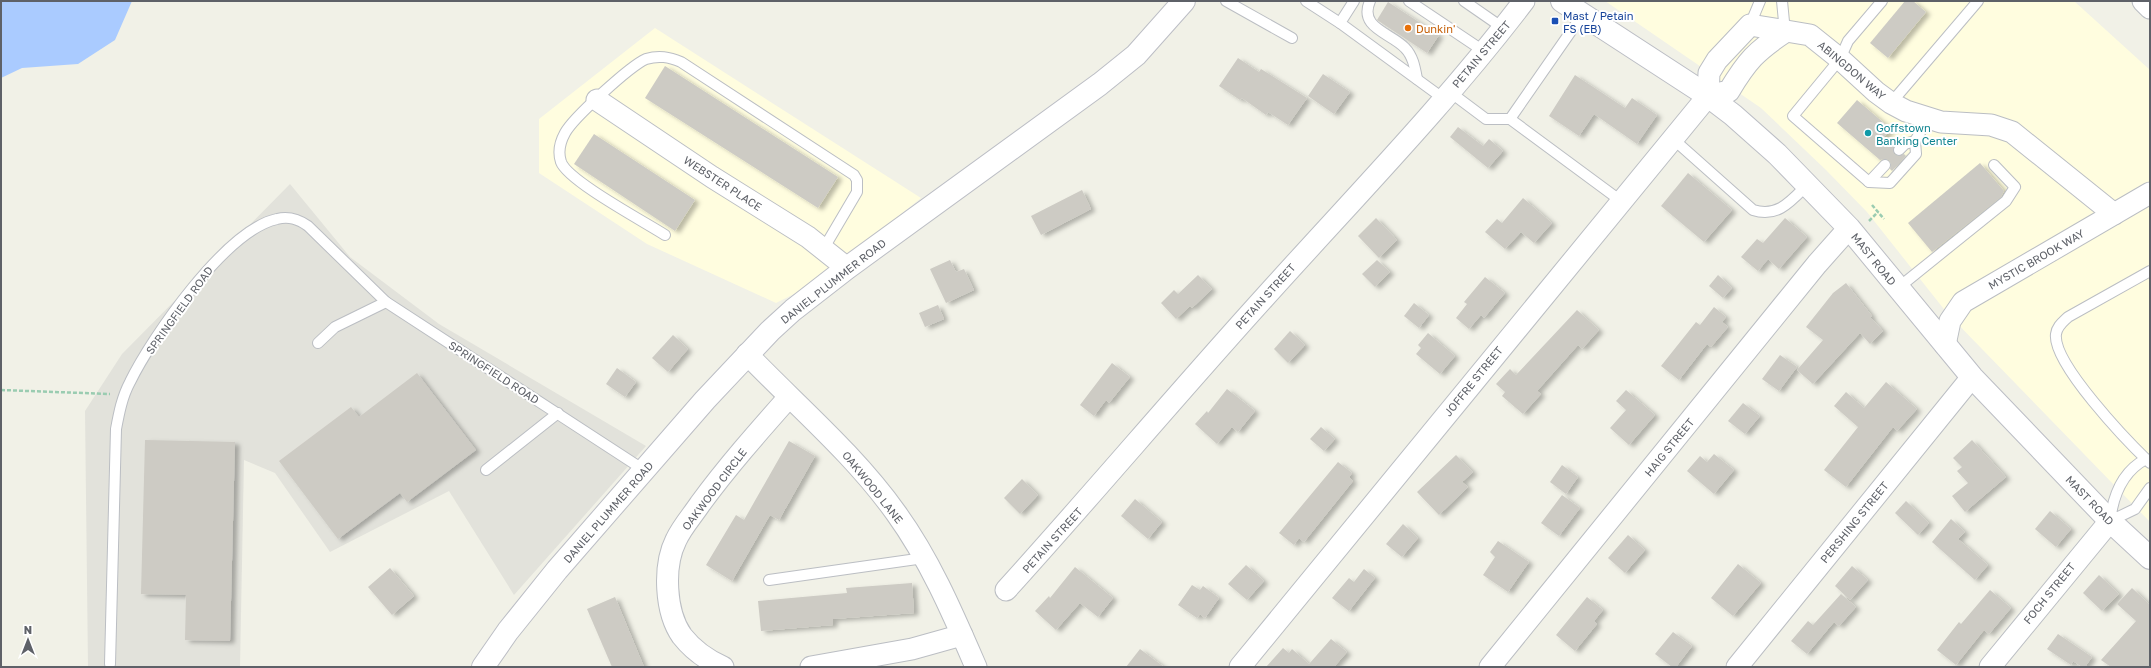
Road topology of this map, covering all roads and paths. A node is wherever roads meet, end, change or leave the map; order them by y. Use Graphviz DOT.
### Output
graph roads {
  1 [pos="1184,1"];
  2 [pos="1226,1"];
  3 [pos="1306,1"];
  4 [pos="1354,1"];
  5 [pos="1370,1"];
  6 [pos="1408,1"];
  7 [pos="1464,1"];
  8 [pos="1524,1"];
  9 [pos="1562,1"];
  10 [pos="1760,1"];
  11 [pos="1782,1"];
  12 [pos="1882,1"];
  13 [pos="1978,1"];
  14 [pos="2143,1"];
  15 [pos="2150,8"];
  16 [pos="1583,14"];
  17 [pos="1340,23"];
  18 [pos="1750,25"];
  19 [pos="1503,28"];
  20 [pos="1785,32"];
  21 [pos="1292,38"];
  22 [pos="1485,52"];
  23 [pos="1840,59"];
  24 [pos="1417,79"];
  25 [pos="1447,95"];
  26 [pos="1708,96"];
  27 [pos="597,100"];
  28 [pos="1891,104"];
  29 [pos="1510,119"];
  30 [pos="1928,119"];
  31 [pos="1672,138"];
  32 [pos="1916,141"];
  33 [pos="1899,150"];
  34 [pos="1885,165"];
  35 [pos="1994,165"];
  36 [pos="1869,182"];
  37 [pos="1808,184"];
  38 [pos="2150,193"];
  39 [pos="1621,201"];
  40 [pos="1872,205"];
  41 [pos="1878,212"];
  42 [pos="2114,214"];
  43 [pos="1884,219"];
  44 [pos="1869,221"];
  45 [pos="1849,228"];
  46 [pos="665,235"];
  47 [pos="824,248"];
  48 [pos="846,268"];
  49 [pos="2150,271"];
  50 [pos="1898,288"];
  51 [pos="386,302"];
  52 [pos="318,342"];
  53 [pos="1945,345"];
  54 [pos="747,354"];
  55 [pos="1972,377"];
  56 [pos="1,390"];
  57 [pos="125,395"];
  58 [pos="789,397"];
  59 [pos="558,413"];
  60 [pos="2148,461"];
  61 [pos="486,470"];
  62 [pos="644,470"];
  63 [pos="2150,488"];
  64 [pos="2110,521"];
  65 [pos="924,558"];
  66 [pos="2150,558"];
  67 [pos="769,580"];
  68 [pos="1006,590"];
  69 [pos="962,635"];
  70 [pos="110,664"];
  71 [pos="483,667"];
  72 [pos="723,667"];
  73 [pos="811,667"];
  74 [pos="976,667"];
  75 [pos="1240,667"];
  76 [pos="1490,667"];
  77 [pos="1737,667"];
  78 [pos="1990,667"];
  1 -- 48 [label="street, DANIEL PLUMMER ROAD"];
  2 -- 21 [label="lane"];
  3 -- 17 [label="lane"];
  4 -- 17 [label="lane"];
  5 -- 24 [label="lane"];
  6 -- 22 [label="lane"];
  7 -- 19 [label="lane"];
  8 -- 19 [label="street, PETAIN STREET"];
  9 -- 16 [label="street, MAST ROAD"];
  10 -- 18 [label="lane"];
  11 -- 20 [label="lane"];
  12 -- 23 [label="lane"];
  13 -- 28 [label="lane"];
  14 -- 15 [label="street"];
  16 -- 26 [label="street, MAST ROAD"];
  16 -- 29 [label="lane"];
  17 -- 24 [label="lane"];
  18 -- 20 [label="street, ABINGDON WAY"];
  18 -- 26 [label="street"];
  19 -- 22 [label="street, PETAIN STREET"];
  20 -- 23 [label="street, ABINGDON WAY"];
  20 -- 26 [label="street"];
  22 -- 25 [label="street, PETAIN STREET"];
  23 -- 28 [label="street, ABINGDON WAY"];
  23 -- 36 [label="lane"];
  24 -- 25 [label="lane"];
  25 -- 29 [label="lane"];
  25 -- 68 [label="street, PETAIN STREET"];
  26 -- 31 [label="street, JOFFRE STREET"];
  26 -- 37 [label="street, MAST ROAD"];
  27 -- 46 [label="lane"];
  27 -- 47 [label="street, WEBSTER PLACE"];
  27 -- 47 [label="lane"];
  28 -- 30 [label="street, ABINGDON WAY"];
  29 -- 39 [label="lane"];
  30 -- 32 [label="lane"];
  30 -- 42 [label="street, ABINGDON WAY"];
  31 -- 37 [label="lane"];
  31 -- 39 [label="street, JOFFRE STREET"];
  32 -- 33 [label="lane"];
  32 -- 36 [label="lane"];
  34 -- 36 [label="lane"];
  35 -- 50 [label="lane"];
  37 -- 45 [label="street, MAST ROAD"];
  38 -- 42 [label="street, MYSTIC BROOK WAY"];
  39 -- 75 [label="street, JOFFRE STREET"];
  40 -- 41 [label="path"];
  41 -- 43 [label="path"];
  41 -- 44 [label="path"];
  42 -- 53 [label="street, MYSTIC BROOK WAY"];
  45 -- 50 [label="street, MAST ROAD"];
  45 -- 76 [label="street, HAIG STREET"];
  47 -- 48 [label="street, WEBSTER PLACE"];
  48 -- 54 [label="street, DANIEL PLUMMER ROAD"];
  49 -- 60 [label="lane"];
  50 -- 53 [label="street, MAST ROAD"];
  51 -- 52 [label="lane"];
  51 -- 57 [label="lane, SPRINGFIELD ROAD"];
  51 -- 59 [label="lane, SPRINGFIELD ROAD"];
  53 -- 55 [label="street, MAST ROAD"];
  54 -- 58 [label="street, OAKWOOD LANE"];
  54 -- 62 [label="street, DANIEL PLUMMER ROAD"];
  55 -- 64 [label="street, MAST ROAD"];
  55 -- 77 [label="street, PERSHING STREET"];
  56 -- 57 [label="path"];
  57 -- 70 [label="lane, SPRINGFIELD ROAD"];
  58 -- 65 [label="street, OAKWOOD LANE"];
  58 -- 72 [label="street, OAKWOOD CIRCLE"];
  59 -- 61 [label="lane"];
  59 -- 62 [label="lane, SPRINGFIELD ROAD"];
  60 -- 64 [label="lane"];
  62 -- 71 [label="street, DANIEL PLUMMER ROAD"];
  63 -- 64 [label="lane"];
  64 -- 66 [label="street, MAST ROAD"];
  64 -- 78 [label="street, FOCH STREET"];
  65 -- 67 [label="lane"];
  65 -- 69 [label="street, OAKWOOD LANE"];
  69 -- 73 [label="street"];
  69 -- 74 [label="street, OAKWOOD LANE"];
}
